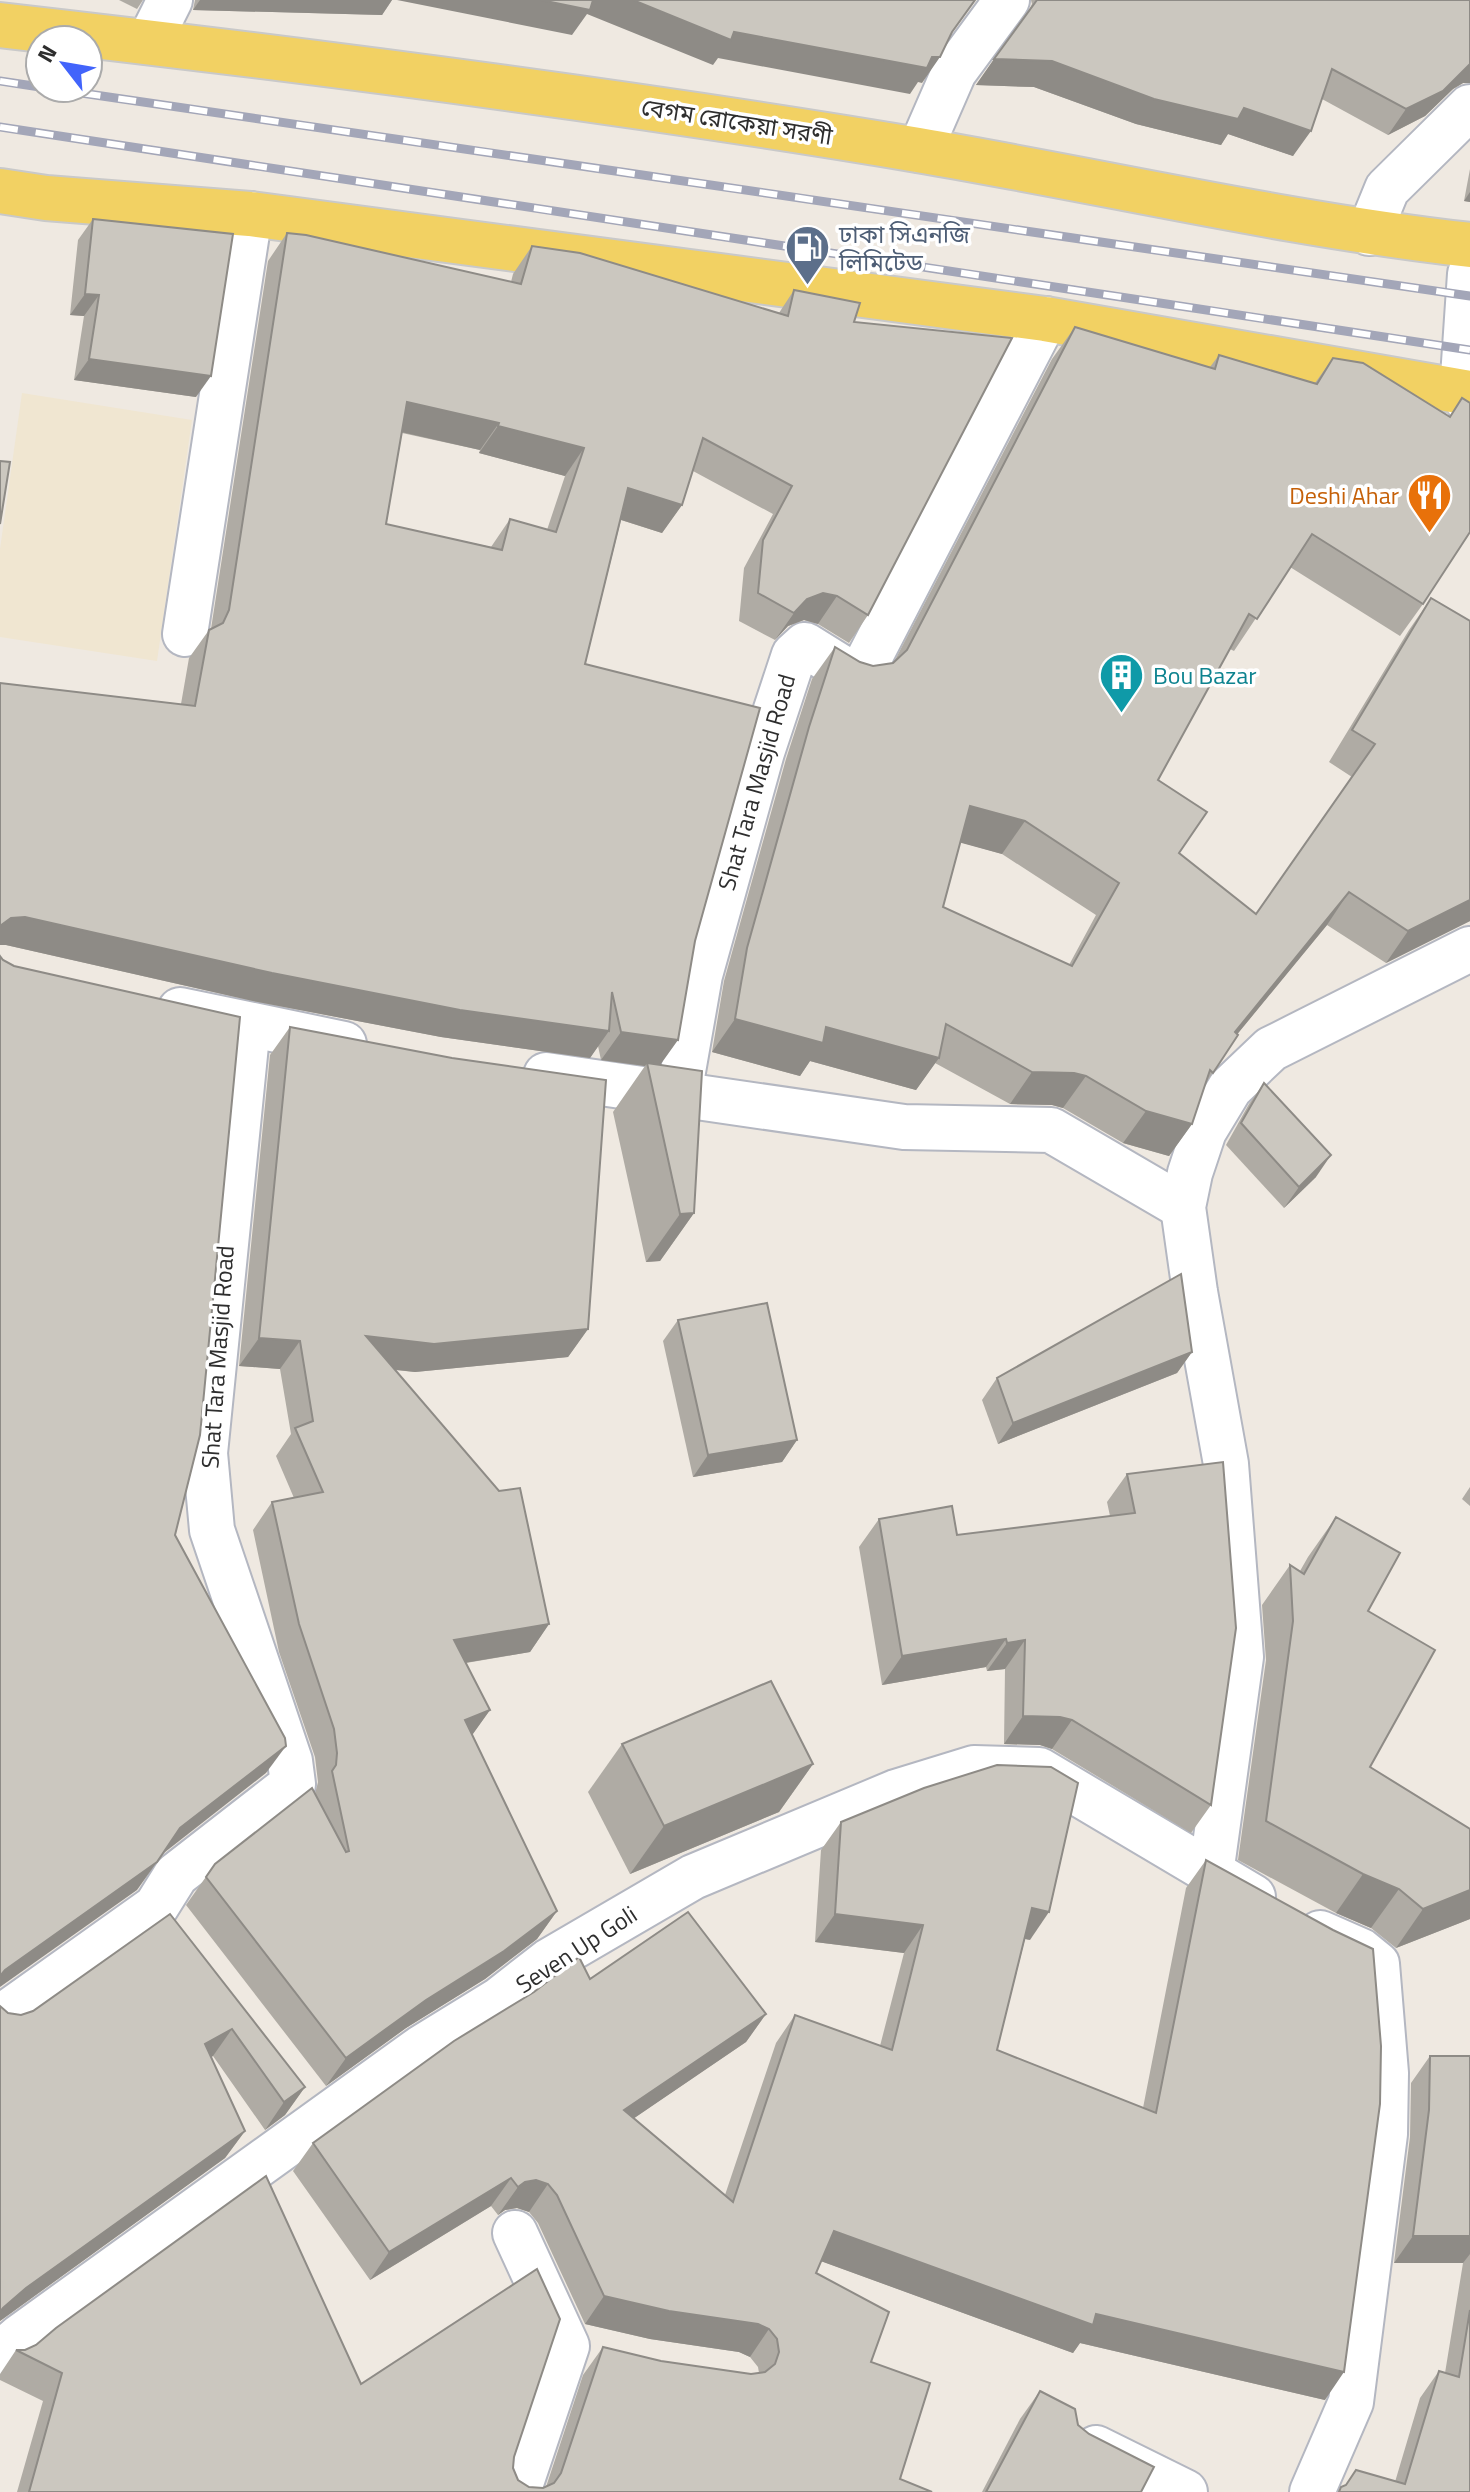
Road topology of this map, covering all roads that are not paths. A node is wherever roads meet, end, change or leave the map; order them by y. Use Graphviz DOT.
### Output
graph roads {
  1 [pos="170,0"];
  2 [pos="1007,0"];
  3 [pos="0,25"];
  4 [pos="149,42"];
  5 [pos="1470,107"];
  6 [pos="920,150"];
  7 [pos="0,191"];
  8 [pos="250,214"];
  9 [pos="1369,233"];
  10 [pos="1470,245"];
  11 [pos="1470,274"];
  12 [pos="1045,319"];
  13 [pos="1467,396"];
  14 [pos="185,634"];
  15 [pos="1470,949"];
  16 [pos="139,1001"];
  17 [pos="248,1025"];
  18 [pos="379,1051"];
  19 [pos="508,1070"];
  20 [pos="679,1094"];
  21 [pos="1183,1207"];
  22 [pos="1211,1874"];
  23 [pos="0,2018"];
  24 [pos="515,2233"];
  25 [pos="0,2354"];
  26 [pos="1080,2440"];
  27 [pos="518,2492"];
  28 [pos="1185,2492"];
  29 [pos="1312,2492"];
  1 -- 4 [label="street"];
  2 -- 6 [label="street"];
  3 -- 4 [label="main road, বেগম রোকেয়া সরণী"];
  4 -- 6 [label="main road, বেগম রোকেয়া সরণী"];
  5 -- 9 [label="street"];
  6 -- 9 [label="main road, বেগম রোকেয়া সরণী"];
  7 -- 8 [label="main road"];
  8 -- 12 [label="main road"];
  8 -- 14 [label="street"];
  9 -- 10 [label="main road, বেগম রোকেয়া সরণী"];
  11 -- 13 [label="street"];
  12 -- 13 [label="main road"];
  12 -- 20 [label="street, Shat Tara Masjid Road"];
  15 -- 21 [label="street"];
  16 -- 17 [label="street"];
  17 -- 18 [label="street"];
  17 -- 23 [label="street, Shat Tara Masjid Road"];
  19 -- 20 [label="street"];
  20 -- 21 [label="street"];
  21 -- 22 [label="street"];
  22 -- 25 [label="street, Seven Up Goli"];
  22 -- 29 [label="street, Seven Up Goli"];
  24 -- 27 [label="street"];
  26 -- 28 [label="street"];
}
